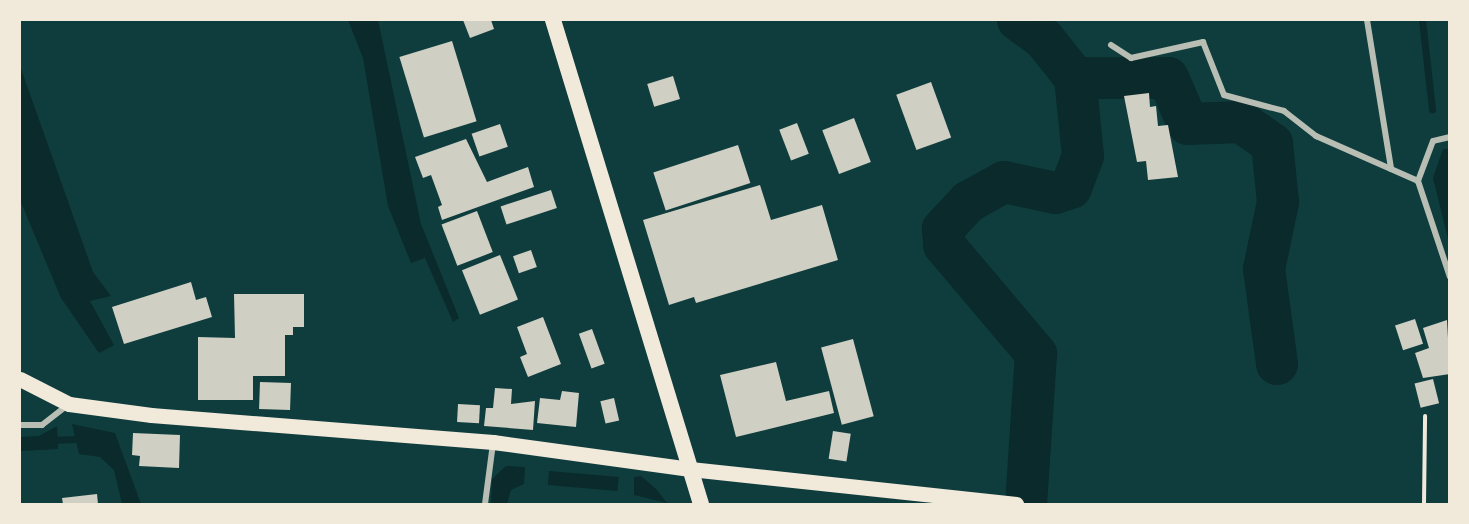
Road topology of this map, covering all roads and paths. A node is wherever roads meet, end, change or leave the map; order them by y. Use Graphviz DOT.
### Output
graph roads {
  1 [pos="553,20"];
  2 [pos="1368,20"];
  3 [pos="1111,45"];
  4 [pos="1449,138"];
  5 [pos="1391,169"];
  6 [pos="1418,181"];
  7 [pos="1449,277"];
  8 [pos="20,379"];
  9 [pos="69,404"];
  10 [pos="1425,417"];
  11 [pos="20,425"];
  12 [pos="493,442"];
  13 [pos="690,469"];
  14 [pos="484,504"];
  15 [pos="701,504"];
  16 [pos="1016,504"];
  17 [pos="1424,504"];
  1 -- 13 [label="highway"];
  2 -- 5 [label="street"];
  3 -- 5 [label="street"];
  4 -- 6 [label="street"];
  5 -- 6 [label="street"];
  6 -- 7 [label="street"];
  8 -- 9 [label="main road"];
  9 -- 11 [label="street"];
  9 -- 12 [label="main road"];
  10 -- 17 [label="path"];
  12 -- 13 [label="main road"];
  12 -- 14 [label="street"];
  13 -- 15 [label="highway"];
  13 -- 16 [label="main road"];
}
